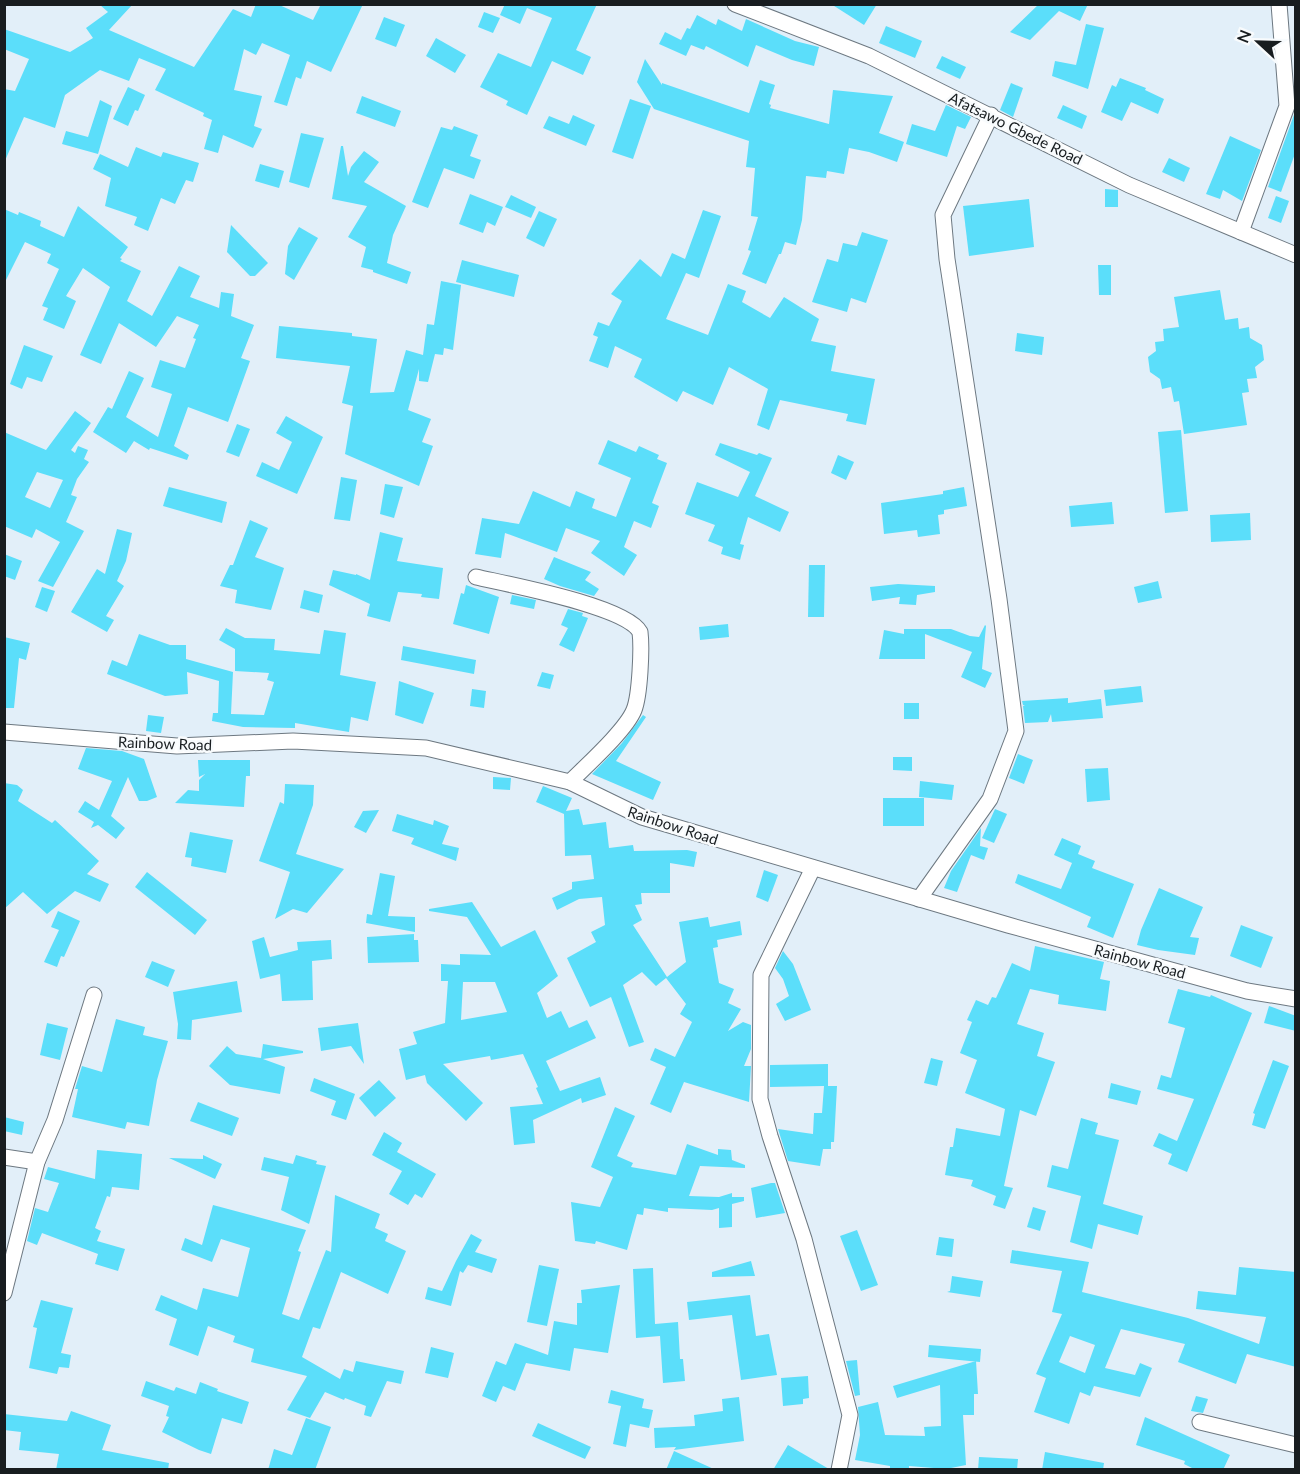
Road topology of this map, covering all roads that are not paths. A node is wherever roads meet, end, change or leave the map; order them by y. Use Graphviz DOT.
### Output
graph roads {
  1 [pos="735,4"];
  2 [pos="1279,4"];
  3 [pos="991,115"];
  4 [pos="1241,232"];
  5 [pos="1296,255"];
  6 [pos="476,577"];
  7 [pos="4,732"];
  8 [pos="570,782"];
  9 [pos="813,868"];
  10 [pos="919,899"];
  11 [pos="94,995"];
  12 [pos="1296,999"];
  13 [pos="4,1157"];
  14 [pos="37,1162"];
  15 [pos="4,1293"];
  16 [pos="1200,1422"];
  17 [pos="1296,1445"];
  18 [pos="839,1470"];
  1 -- 3 [label="street, Afatsawo Gbede Road"];
  2 -- 4 [label="street"];
  3 -- 4 [label="street, Afatsawo Gbede Road"];
  3 -- 10 [label="street"];
  4 -- 5 [label="street, Afatsawo Gbede Road"];
  6 -- 8 [label="street"];
  7 -- 8 [label="street, Rainbow Road"];
  8 -- 9 [label="street, Rainbow Road"];
  9 -- 10 [label="street, Rainbow Road"];
  9 -- 18 [label="street"];
  10 -- 12 [label="street, Rainbow Road"];
  11 -- 14 [label="street"];
  13 -- 14 [label="street"];
  14 -- 15 [label="street"];
  16 -- 17 [label="street"];
}
